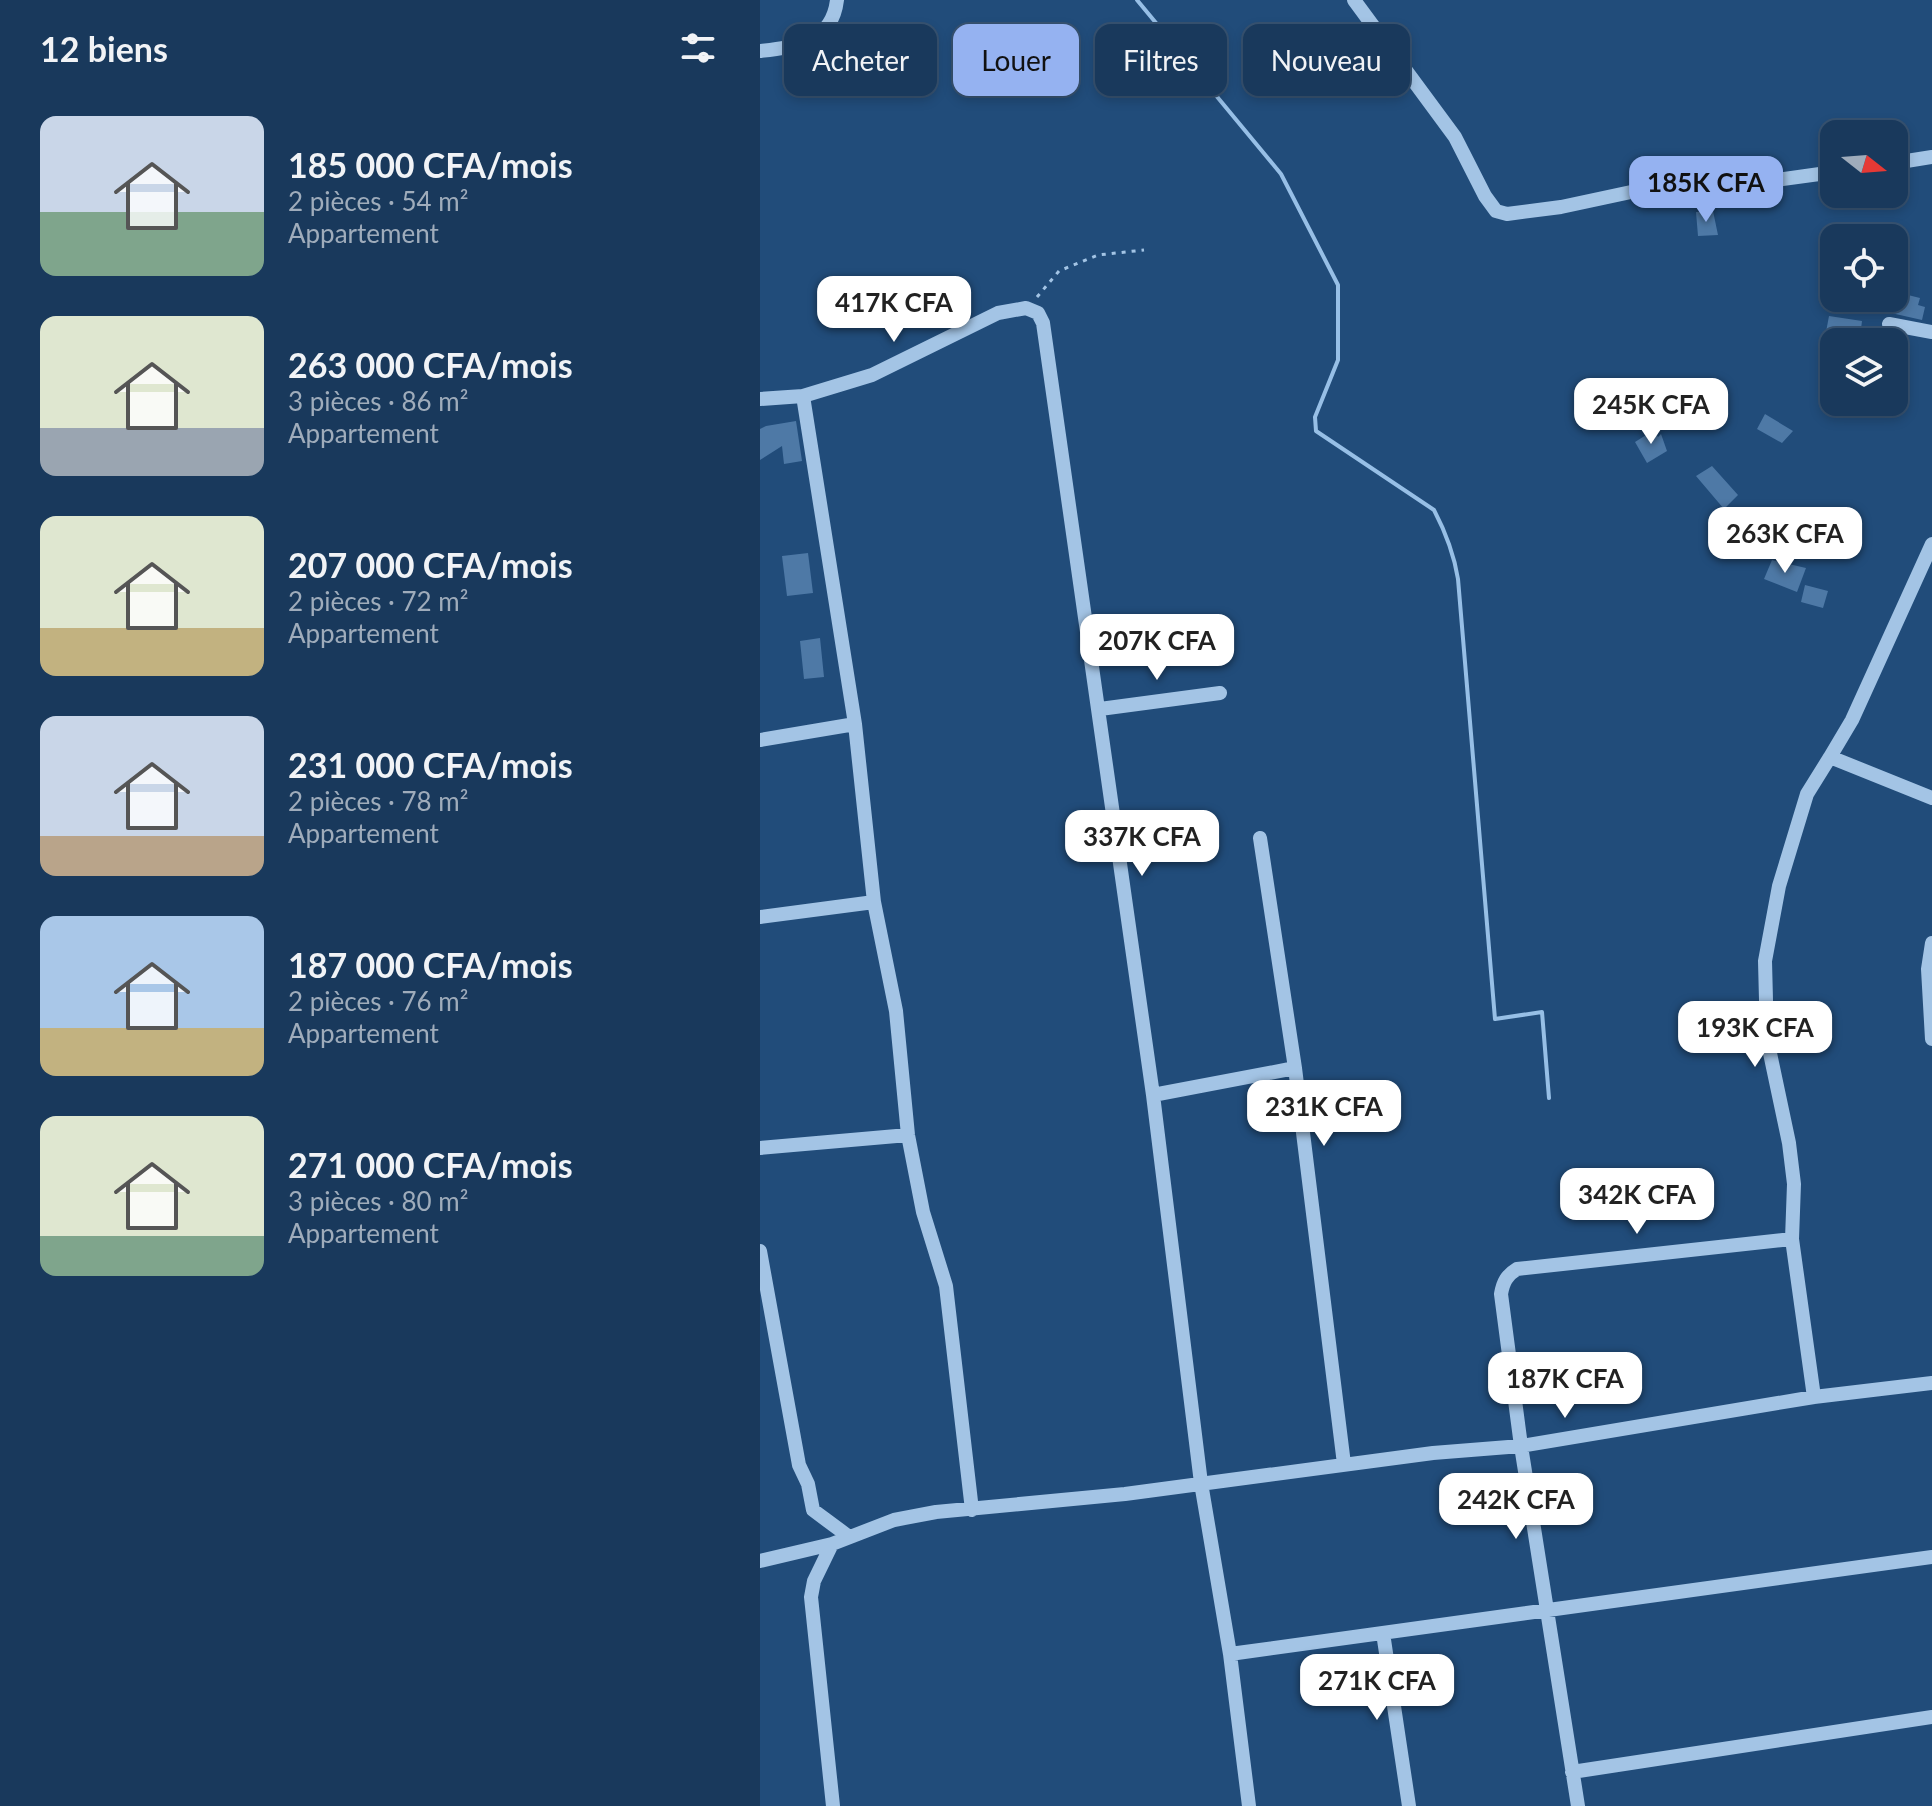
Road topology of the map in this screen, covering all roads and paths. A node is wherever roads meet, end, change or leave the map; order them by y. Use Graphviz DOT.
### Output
graph roads {
  1 [pos="837,0"];
  2 [pos="1354,0"];
  3 [pos="760,51"];
  4 [pos="1932,157"];
  5 [pos="1908,161"];
  6 [pos="1820,174"];
  7 [pos="1144,250"];
  8 [pos="1026,308"];
  9 [pos="1889,324"];
  10 [pos="1932,332"];
  11 [pos="803,396"];
  12 [pos="760,399"];
  13 [pos="1932,544"];
  14 [pos="1220,693"];
  15 [pos="1100,709"];
  16 [pos="855,724"];
  17 [pos="760,740"];
  18 [pos="1830,757"];
  19 [pos="1932,798"];
  20 [pos="1260,838"];
  21 [pos="874,902"];
  22 [pos="760,917"];
  23 [pos="1932,943"];
  24 [pos="1932,1039"];
  25 [pos="1295,1068"];
  26 [pos="1153,1095"];
  27 [pos="908,1135"];
  28 [pos="760,1148"];
  29 [pos="1792,1239"];
  30 [pos="760,1251"];
  31 [pos="1932,1383"];
  32 [pos="1814,1397"];
  33 [pos="1521,1446"];
  34 [pos="1344,1464"];
  35 [pos="1201,1483"];
  36 [pos="972,1510"];
  37 [pos="848,1536"];
  38 [pos="832,1544"];
  39 [pos="1932,1557"];
  40 [pos="760,1561"];
  41 [pos="1546,1611"];
  42 [pos="1383,1633"];
  43 [pos="1230,1654"];
  44 [pos="1932,1717"];
  45 [pos="1572,1772"];
  46 [pos="833,1806"];
  47 [pos="1249,1806"];
  48 [pos="1409,1806"];
  49 [pos="1578,1806"];
  1 -- 3 [label="street"];
  2 -- 6 [label="street"];
  4 -- 5 [label="street"];
  7 -- 8 [label="path"];
  8 -- 11 [label="street"];
  8 -- 15 [label="street"];
  9 -- 10 [label="street"];
  11 -- 12 [label="street"];
  11 -- 16 [label="street"];
  13 -- 18 [label="street"];
  14 -- 15 [label="street"];
  15 -- 26 [label="street"];
  16 -- 17 [label="street"];
  16 -- 21 [label="street"];
  18 -- 19 [label="street"];
  18 -- 29 [label="street"];
  20 -- 25 [label="street"];
  21 -- 22 [label="street"];
  21 -- 27 [label="street"];
  23 -- 24 [label="street"];
  25 -- 26 [label="street"];
  25 -- 34 [label="street"];
  26 -- 35 [label="street"];
  27 -- 28 [label="street"];
  27 -- 36 [label="street"];
  29 -- 32 [label="street"];
  29 -- 33 [label="street"];
  30 -- 37 [label="street"];
  31 -- 32 [label="street"];
  32 -- 33 [label="street"];
  33 -- 34 [label="street"];
  33 -- 41 [label="street"];
  34 -- 35 [label="street"];
  35 -- 36 [label="street"];
  35 -- 43 [label="street"];
  36 -- 37 [label="street"];
  37 -- 38 [label="street"];
  38 -- 40 [label="street"];
  38 -- 46 [label="street"];
  39 -- 41 [label="street"];
  41 -- 42 [label="street"];
  41 -- 45 [label="street"];
  42 -- 43 [label="street"];
  42 -- 48 [label="street"];
  43 -- 47 [label="street"];
  44 -- 45 [label="street"];
  45 -- 49 [label="street"];
}
